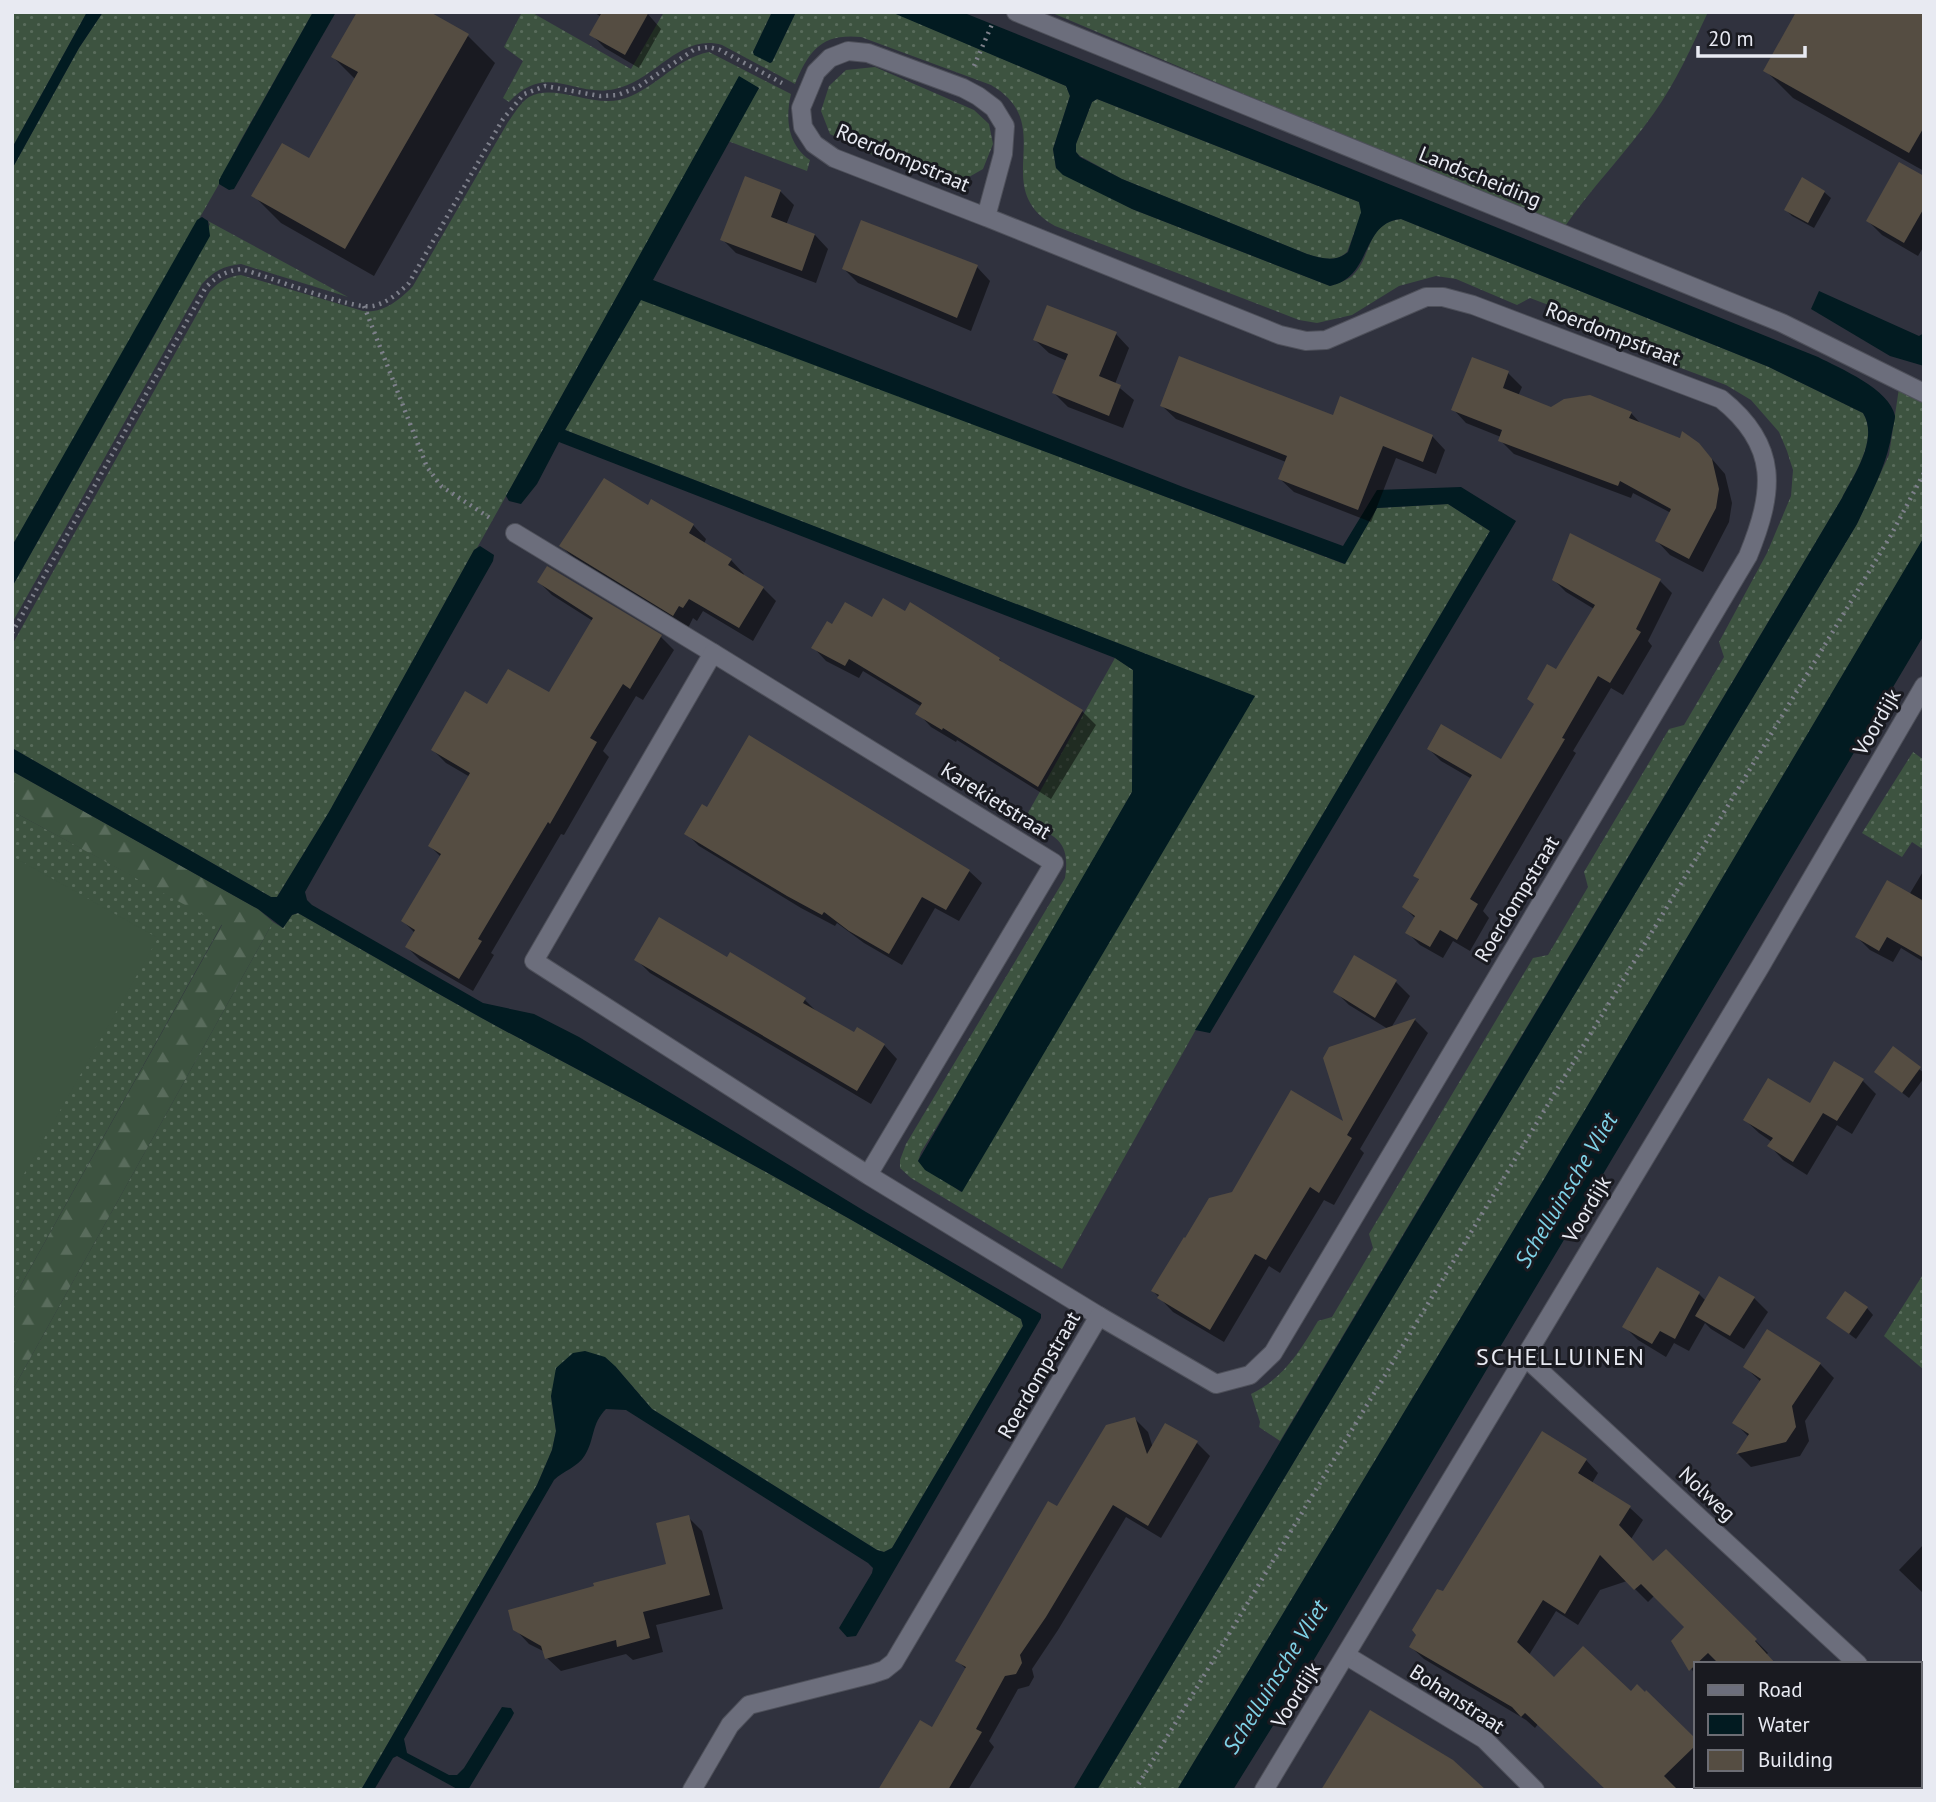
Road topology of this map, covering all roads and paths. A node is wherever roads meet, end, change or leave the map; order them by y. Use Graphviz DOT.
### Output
graph roads {
  1 [pos="1016,12"];
  2 [pos="993,21"];
  3 [pos="981,52"];
  4 [pos="806,96"];
  5 [pos="986,217"];
  6 [pos="364,306"];
  7 [pos="1924,393"];
  8 [pos="1924,473"];
  9 [pos="515,533"];
  10 [pos="12,633"];
  11 [pos="713,653"];
  12 [pos="1924,686"];
  13 [pos="868,1175"];
  14 [pos="1099,1315"];
  15 [pos="1525,1357"];
  16 [pos="1347,1656"];
  17 [pos="1856,1662"];
  18 [pos="692,1790"];
  19 [pos="1135,1790"];
  20 [pos="1264,1790"];
  21 [pos="1535,1790"];
  1 -- 7 [label="street, Landscheiding"];
  2 -- 3 [label="path"];
  4 -- 5 [label="street, Roerdompstraat"];
  4 -- 5 [label="street, Roerdompstraat"];
  4 -- 6 [label="path"];
  5 -- 14 [label="street, Roerdompstraat"];
  6 -- 9 [label="path"];
  6 -- 10 [label="path"];
  8 -- 19 [label="path"];
  9 -- 11 [label="street, Karekietstraat"];
  11 -- 13 [label="street"];
  11 -- 13 [label="street, Karekietstraat"];
  12 -- 15 [label="street, Voordijk"];
  13 -- 14 [label="street"];
  14 -- 18 [label="street, Roerdompstraat"];
  15 -- 16 [label="street, Voordijk"];
  15 -- 17 [label="street, Nolweg"];
  16 -- 20 [label="street, Voordijk"];
  16 -- 21 [label="street, Bohanstraat"];
}
